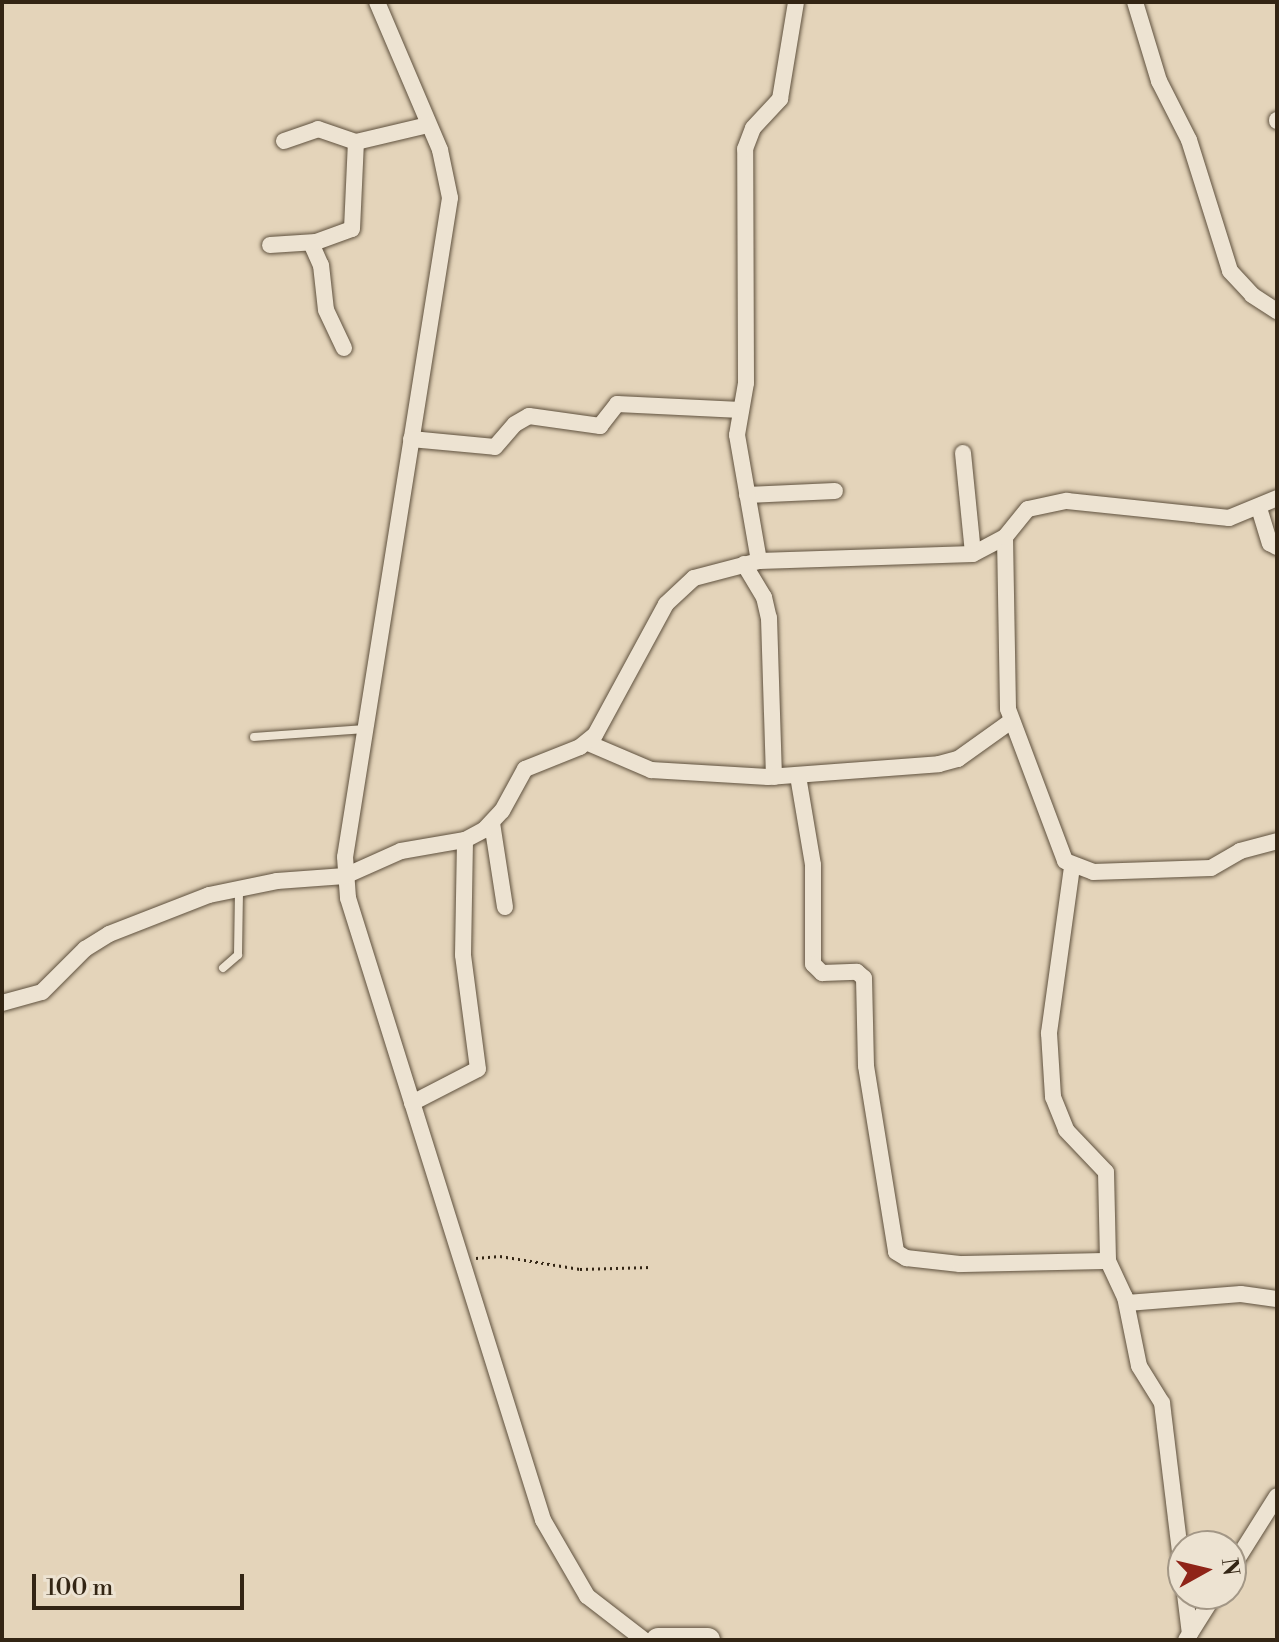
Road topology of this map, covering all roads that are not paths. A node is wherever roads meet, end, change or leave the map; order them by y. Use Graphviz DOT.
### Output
graph roads {
  1 [pos="377,2"];
  2 [pos="796,2"];
  3 [pos="1135,2"];
  4 [pos="428,125"];
  5 [pos="284,141"];
  6 [pos="356,142"];
  7 [pos="311,243"];
  8 [pos="270,245"];
  9 [pos="1277,311"];
  10 [pos="344,348"];
  11 [pos="741,410"];
  12 [pos="411,439"];
  13 [pos="963,453"];
  14 [pos="835,491"];
  15 [pos="747,495"];
  16 [pos="1277,498"];
  17 [pos="1259,508"];
  18 [pos="1005,537"];
  19 [pos="1277,547"];
  20 [pos="973,554"];
  21 [pos="752,563"];
  22 [pos="1011,721"];
  23 [pos="366,729"];
  24 [pos="254,737"];
  25 [pos="588,743"];
  26 [pos="798,776"];
  27 [pos="774,777"];
  28 [pos="492,823"];
  29 [pos="465,840"];
  30 [pos="1277,841"];
  31 [pos="1072,867"];
  32 [pos="345,876"];
  33 [pos="239,887"];
  34 [pos="505,907"];
  35 [pos="223,968"];
  36 [pos="2,1003"];
  37 [pos="412,1103"];
  38 [pos="1108,1261"];
  39 [pos="1277,1299"];
  40 [pos="1127,1303"];
  41 [pos="1277,1496"];
  42 [pos="1177,1530"];
  43 [pos="1247,1544"];
  44 [pos="1186,1610"];
  45 [pos="1205,1610"];
  46 [pos="1188,1637"];
  47 [pos="644,1640"];
  48 [pos="658,1640"];
  49 [pos="708,1640"];
  1 -- 4 [label="street"];
  2 -- 11 [label="street"];
  3 -- 9 [label="street"];
  4 -- 6 [label="street"];
  4 -- 12 [label="street"];
  5 -- 6 [label="street"];
  6 -- 7 [label="street"];
  7 -- 8 [label="street"];
  7 -- 10 [label="street"];
  11 -- 12 [label="street"];
  11 -- 15 [label="street"];
  12 -- 23 [label="street"];
  13 -- 20 [label="street"];
  14 -- 15 [label="street"];
  15 -- 21 [label="street"];
  16 -- 17 [label="street"];
  17 -- 18 [label="street"];
  17 -- 19 [label="street"];
  18 -- 20 [label="street"];
  18 -- 22 [label="street"];
  20 -- 21 [label="street"];
  21 -- 25 [label="street"];
  21 -- 27 [label="street"];
  22 -- 26 [label="street"];
  22 -- 31 [label="street"];
  23 -- 24 [label="lane"];
  23 -- 32 [label="street"];
  25 -- 27 [label="street"];
  25 -- 28 [label="street"];
  26 -- 27 [label="street"];
  26 -- 38 [label="street"];
  28 -- 29 [label="street"];
  28 -- 34 [label="street"];
  29 -- 32 [label="street"];
  29 -- 37 [label="street"];
  30 -- 31 [label="street"];
  31 -- 38 [label="street"];
  32 -- 33 [label="street"];
  32 -- 37 [label="street"];
  33 -- 35 [label="lane"];
  33 -- 36 [label="street"];
  37 -- 47 [label="street"];
  38 -- 40 [label="street"];
  39 -- 40 [label="street"];
  40 -- 42 [label="street"];
  41 -- 43 [label="street"];
  44 -- 46 [label="street"];
  45 -- 46 [label="street"];
  48 -- 49 [label="street"];
}
